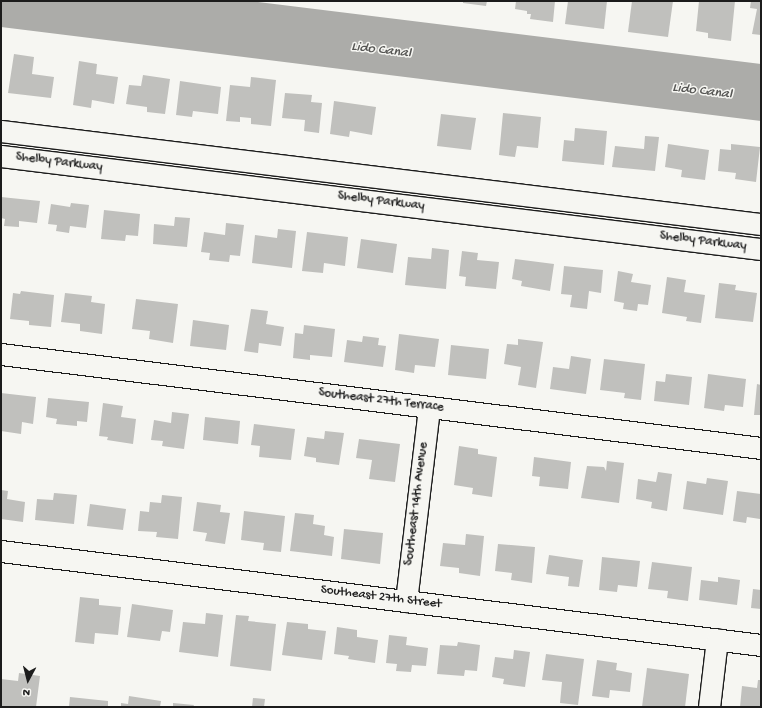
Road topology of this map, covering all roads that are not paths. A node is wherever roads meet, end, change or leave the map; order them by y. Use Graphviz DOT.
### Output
graph roads {
  1 [pos="1,131"];
  2 [pos="1,156"];
  3 [pos="761,224"];
  4 [pos="761,249"];
  5 [pos="1,354"];
  6 [pos="429,407"];
  7 [pos="761,448"];
  8 [pos="1,551"];
  9 [pos="406,601"];
  10 [pos="717,639"];
  11 [pos="761,645"];
  12 [pos="709,707"];
  1 -- 3 [label="street, Shelby Parkway"];
  2 -- 4 [label="street, Shelby Parkway"];
  5 -- 6 [label="street, Southeast 27th Terrace"];
  6 -- 7 [label="street, Southeast 27th Terrace"];
  6 -- 9 [label="street, Southeast 14th Avenue"];
  8 -- 9 [label="street, Southeast 27th Street"];
  9 -- 10 [label="street, Southeast 27th Street"];
  10 -- 11 [label="street, Southeast 27th Street"];
  10 -- 12 [label="street"];
}
